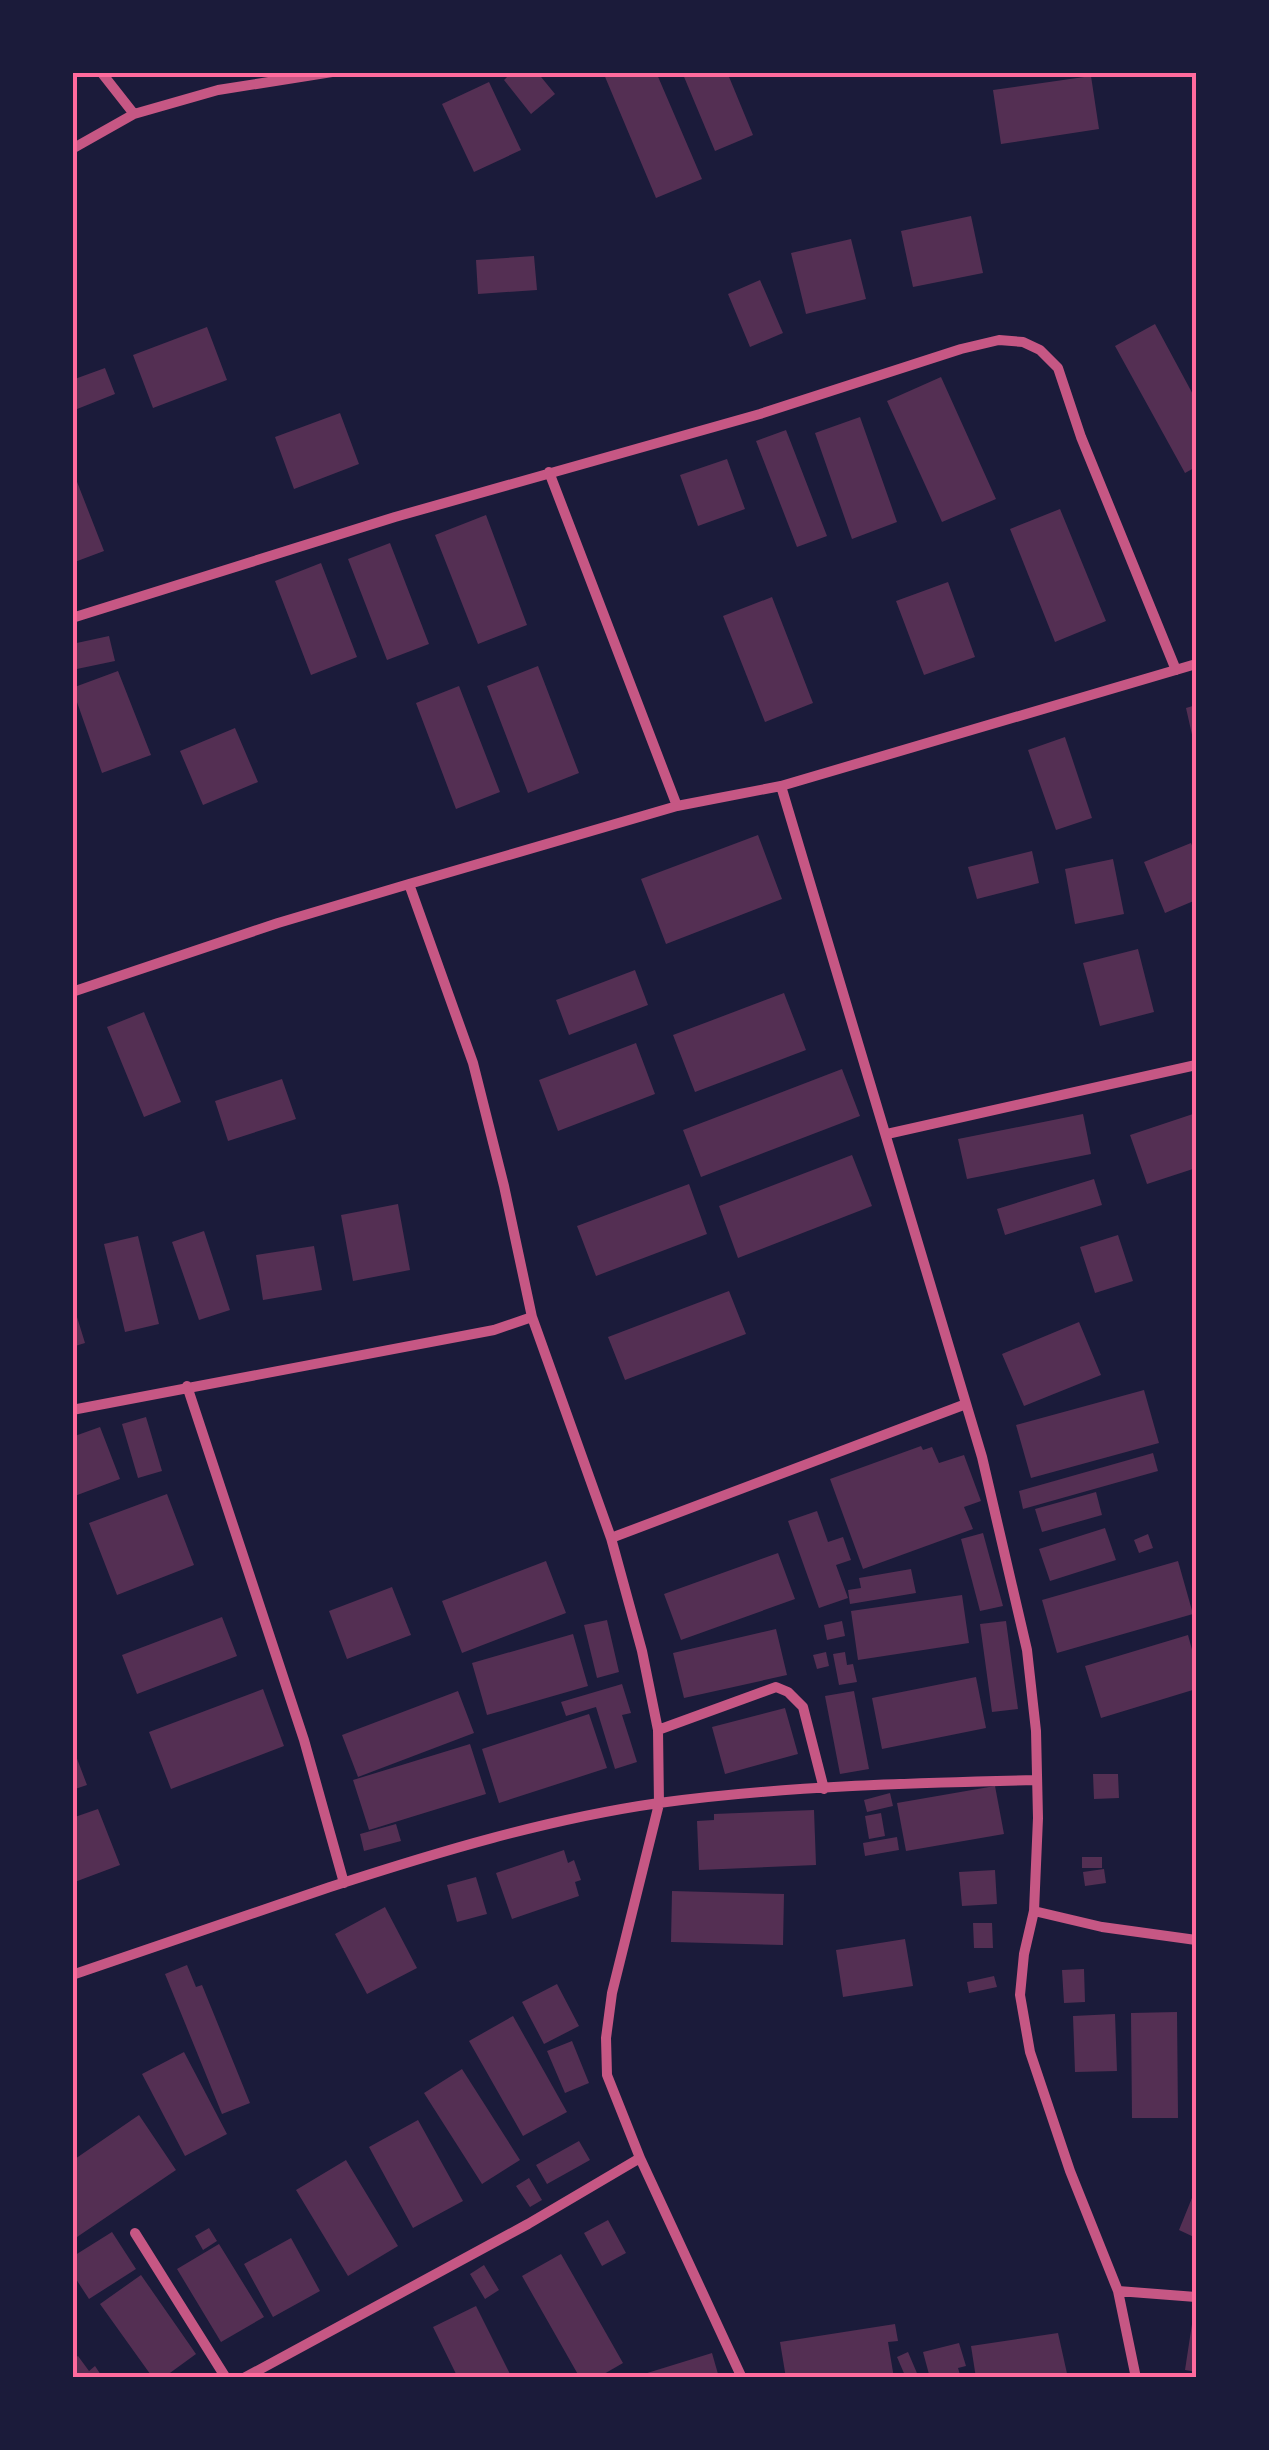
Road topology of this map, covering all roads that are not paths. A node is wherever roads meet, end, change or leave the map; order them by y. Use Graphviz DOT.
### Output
graph roads {
  1 [pos="101,72"];
  2 [pos="332,72"];
  3 [pos="134,114"];
  4 [pos="72,148"];
  5 [pos="549,472"];
  6 [pos="72,618"];
  7 [pos="1196,664"];
  8 [pos="1176,670"];
  9 [pos="781,786"];
  10 [pos="677,806"];
  11 [pos="409,884"];
  12 [pos="72,992"];
  13 [pos="1196,1065"];
  14 [pos="886,1134"];
  15 [pos="532,1317"];
  16 [pos="188,1386"];
  17 [pos="966,1404"];
  18 [pos="72,1410"];
  19 [pos="611,1538"];
  20 [pos="658,1730"];
  21 [pos="1037,1780"];
  22 [pos="824,1788"];
  23 [pos="659,1804"];
  24 [pos="344,1883"];
  25 [pos="1034,1911"];
  26 [pos="1196,1940"];
  27 [pos="72,1975"];
  28 [pos="640,2158"];
  29 [pos="135,2233"];
  30 [pos="1118,2291"];
  31 [pos="1196,2297"];
  32 [pos="226,2378"];
  33 [pos="244,2378"];
  34 [pos="742,2378"];
  35 [pos="1136,2378"];
  1 -- 3 [label="street"];
  2 -- 3 [label="street"];
  3 -- 4 [label="street"];
  5 -- 6 [label="street"];
  5 -- 8 [label="street"];
  5 -- 10 [label="street"];
  7 -- 8 [label="street"];
  8 -- 9 [label="street"];
  9 -- 10 [label="street"];
  9 -- 14 [label="street"];
  10 -- 11 [label="street"];
  11 -- 12 [label="street"];
  11 -- 15 [label="street"];
  13 -- 14 [label="street"];
  14 -- 17 [label="street"];
  15 -- 16 [label="street"];
  15 -- 19 [label="street"];
  16 -- 18 [label="street"];
  16 -- 24 [label="street"];
  17 -- 19 [label="street"];
  17 -- 21 [label="street"];
  19 -- 20 [label="street"];
  20 -- 22 [label="street"];
  20 -- 23 [label="street"];
  21 -- 22 [label="street"];
  21 -- 25 [label="street"];
  22 -- 23 [label="street"];
  23 -- 24 [label="street"];
  23 -- 28 [label="street"];
  24 -- 27 [label="street"];
  25 -- 26 [label="street"];
  25 -- 30 [label="street"];
  28 -- 33 [label="street"];
  28 -- 34 [label="street"];
  29 -- 32 [label="street"];
  30 -- 31 [label="street"];
  30 -- 35 [label="street"];
}
